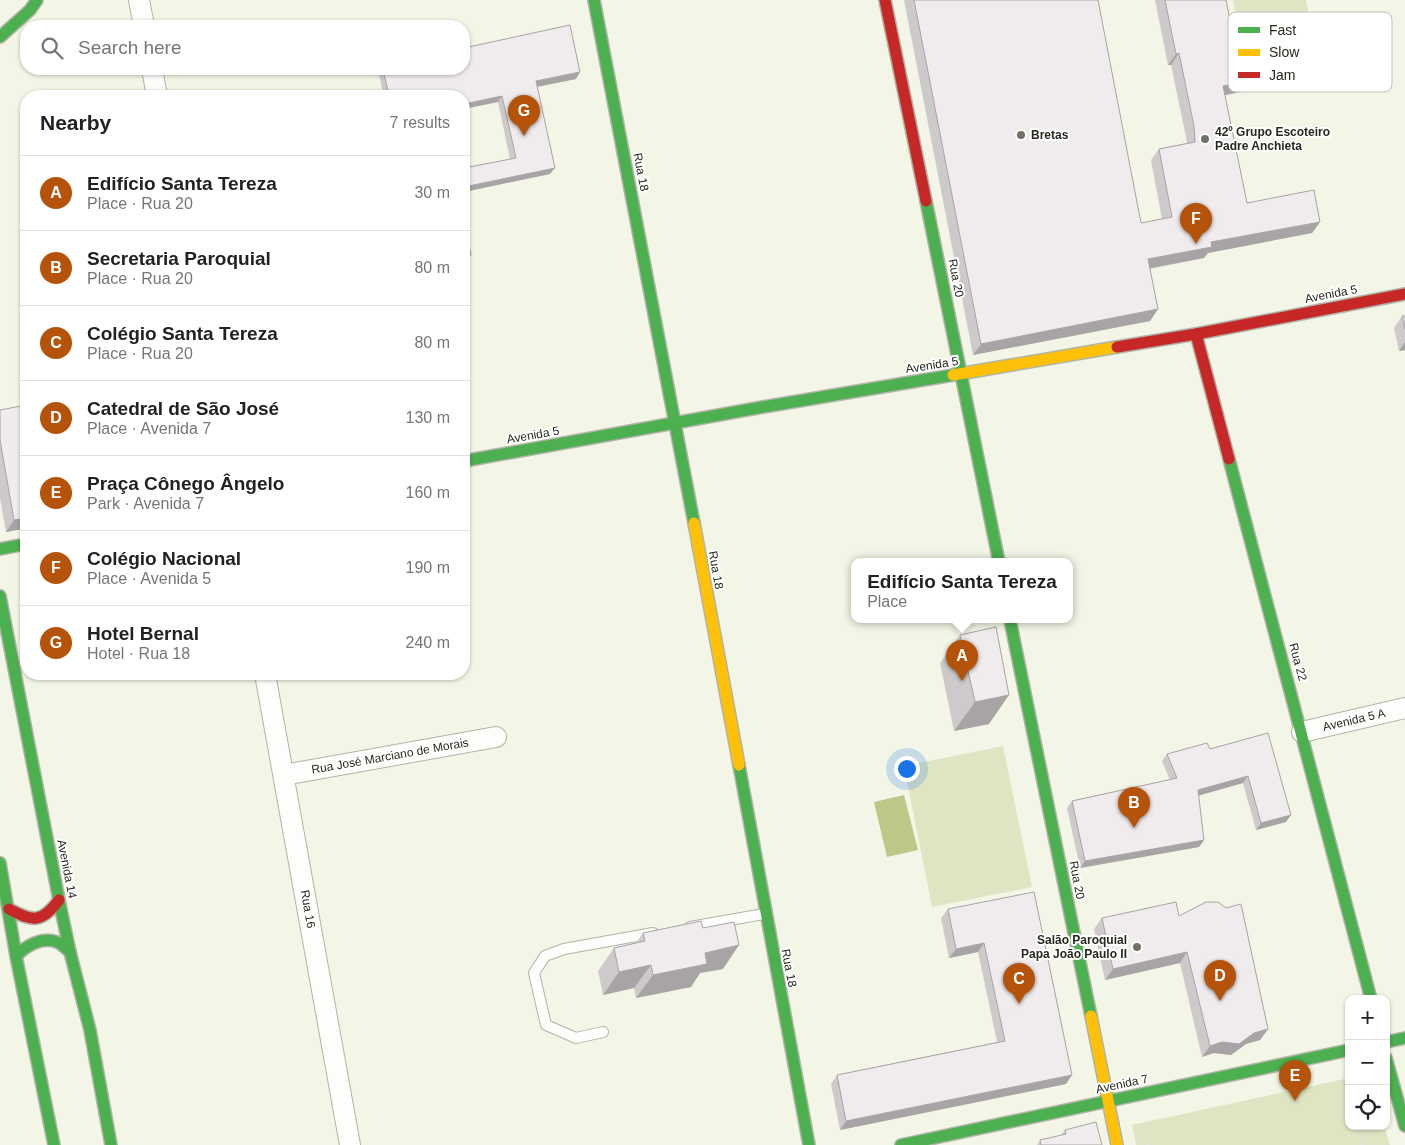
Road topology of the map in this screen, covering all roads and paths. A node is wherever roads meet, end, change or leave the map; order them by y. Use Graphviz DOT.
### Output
graph roads {
  1 [pos="37,0"];
  2 [pos="139,0"];
  3 [pos="594,0"];
  4 [pos="886,0"];
  5 [pos="143,20"];
  6 [pos="0,37"];
  7 [pos="153,75"];
  8 [pos="156,90"];
  9 [pos="1405,294"];
  10 [pos="1196,334"];
  11 [pos="961,374"];
  12 [pos="675,423"];
  13 [pos="470,460"];
  14 [pos="20,545"];
  15 [pos="0,549"];
  16 [pos="998,558"];
  17 [pos="0,596"];
  18 [pos="1011,623"];
  19 [pos="266,680"];
  20 [pos="1405,708"];
  21 [pos="1302,732"];
  22 [pos="496,737"];
  23 [pos="284,775"];
  24 [pos="0,863"];
  25 [pos="59,900"];
  26 [pos="9,909"];
  27 [pos="765,914"];
  28 [pos="70,952"];
  29 [pos="16,956"];
  30 [pos="1370,995"];
  31 [pos="603,1032"];
  32 [pos="1405,1038"];
  33 [pos="1390,1041"];
  34 [pos="1345,1051"];
  35 [pos="1390,1072"];
  36 [pos="1108,1101"];
  37 [pos="1405,1126"];
  38 [pos="1365,1130"];
  39 [pos="54,1145"];
  40 [pos="112,1145"];
  41 [pos="350,1145"];
  42 [pos="809,1145"];
  43 [pos="901,1145"];
  44 [pos="1117,1145"];
  45 [pos="1362,1145"];
  1 -- 6 [label="street"];
  2 -- 5 [label="street"];
  3 -- 12 [label="street, Rua 18"];
  4 -- 11 [label="street, Rua 20"];
  7 -- 8 [label="street"];
  9 -- 10 [label="street, Avenida 5"];
  10 -- 11 [label="street, Avenida 5"];
  10 -- 21 [label="street, Rua 22"];
  11 -- 12 [label="street, Avenida 5"];
  11 -- 16 [label="street, Rua 20"];
  12 -- 13 [label="street, Avenida 5"];
  12 -- 27 [label="street, Rua 18"];
  14 -- 15 [label="street"];
  17 -- 25 [label="street, Avenida 14"];
  18 -- 36 [label="street, Rua 20"];
  19 -- 23 [label="street, Rua 16"];
  20 -- 21 [label="street, Avenida 5 A"];
  21 -- 30 [label="street, Rua 22"];
  22 -- 23 [label="street, Rua José Marciano de Morais"];
  23 -- 41 [label="street, Rua 16"];
  24 -- 26 [label="street"];
  25 -- 26 [label="street"];
  25 -- 28 [label="street, Avenida 14"];
  26 -- 29 [label="street"];
  27 -- 31 [label="lane"];
  27 -- 42 [label="street, Rua 18"];
  28 -- 29 [label="street"];
  28 -- 40 [label="street, Avenida 14"];
  29 -- 39 [label="street"];
  32 -- 33 [label="street"];
  34 -- 36 [label="street, Avenida 7"];
  35 -- 37 [label="street"];
  36 -- 43 [label="street, Avenida 7"];
  36 -- 44 [label="street, Rua 20"];
  38 -- 45 [label="path"];
}
